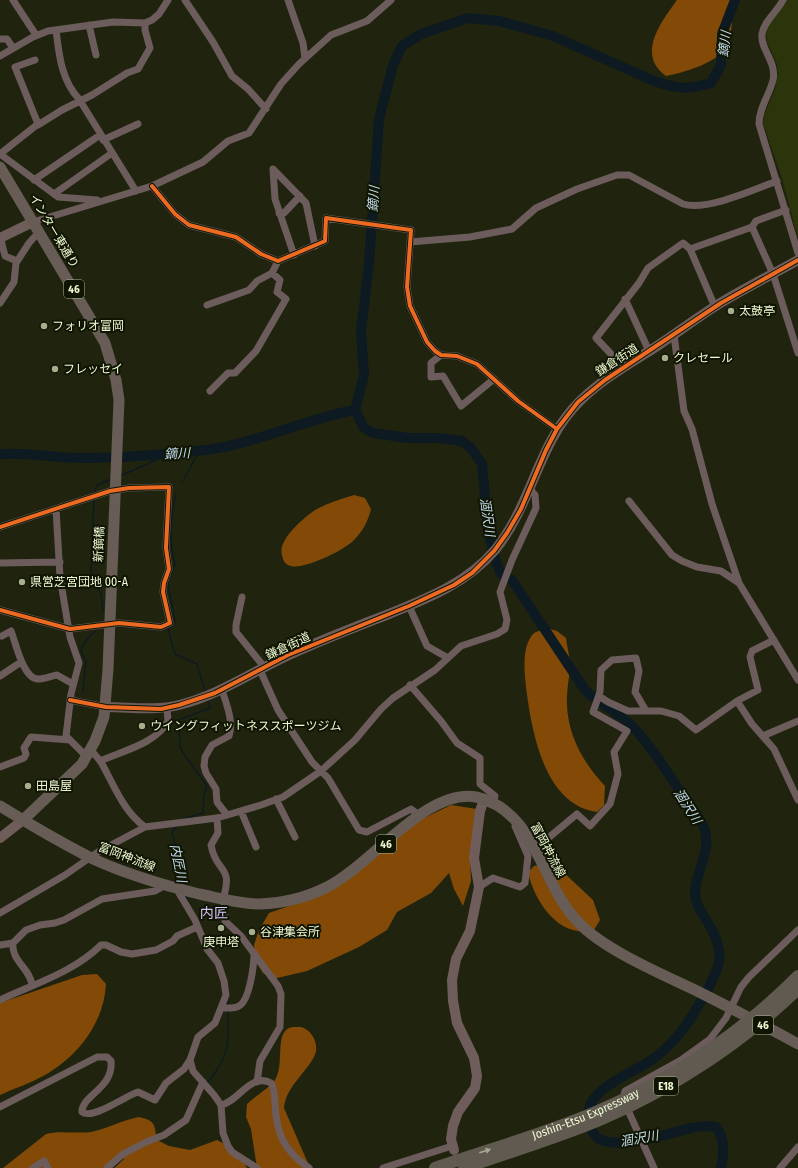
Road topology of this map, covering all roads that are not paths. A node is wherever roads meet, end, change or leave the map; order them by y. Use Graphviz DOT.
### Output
graph roads {
  1 [pos="13,0"];
  2 [pos="168,0"];
  3 [pos="185,0"];
  4 [pos="289,0"];
  5 [pos="391,0"];
  6 [pos="783,0"];
  7 [pos="145,23"];
  8 [pos="89,25"];
  9 [pos="56,30"];
  10 [pos="36,35"];
  11 [pos="0,39"];
  12 [pos="13,48"];
  13 [pos="96,55"];
  14 [pos="0,56"];
  15 [pos="305,58"];
  16 [pos="34,60"];
  17 [pos="80,101"];
  18 [pos="266,109"];
  19 [pos="38,124"];
  20 [pos="138,124"];
  21 [pos="102,137"];
  22 [pos="112,153"];
  23 [pos="0,154"];
  24 [pos="0,167"];
  25 [pos="34,180"];
  26 [pos="777,181"];
  27 [pos="152,186"];
  28 [pos="136,191"];
  29 [pos="54,194"];
  30 [pos="300,196"];
  31 [pos="103,201"];
  32 [pos="786,210"];
  33 [pos="279,212"];
  34 [pos="33,222"];
  35 [pos="752,227"];
  36 [pos="39,232"];
  37 [pos="0,237"];
  38 [pos="410,242"];
  39 [pos="315,246"];
  40 [pos="690,249"];
  41 [pos="798,253"];
  42 [pos="294,255"];
  43 [pos="798,260"];
  44 [pos="17,261"];
  45 [pos="278,261"];
  46 [pos="272,273"];
  47 [pos="773,274"];
  48 [pos="625,299"];
  49 [pos="0,303"];
  50 [pos="207,305"];
  51 [pos="715,307"];
  52 [pos="674,335"];
  53 [pos="649,351"];
  54 [pos="798,353"];
  55 [pos="441,354"];
  56 [pos="621,370"];
  57 [pos="494,379"];
  58 [pos="210,391"];
  59 [pos="119,421"];
  60 [pos="557,429"];
  61 [pos="530,489"];
  62 [pos="628,501"];
  63 [pos="56,509"];
  64 [pos="0,527"];
  65 [pos="60,562"];
  66 [pos="0,563"];
  67 [pos="739,583"];
  68 [pos="242,597"];
  69 [pos="409,606"];
  70 [pos="0,610"];
  71 [pos="70,629"];
  72 [pos="2,636"];
  73 [pos="774,640"];
  74 [pos="448,658"];
  75 [pos="21,662"];
  76 [pos="262,669"];
  77 [pos="0,676"];
  78 [pos="798,680"];
  79 [pos="73,684"];
  80 [pos="410,685"];
  81 [pos="222,690"];
  82 [pos="599,696"];
  83 [pos="70,700"];
  84 [pos="737,701"];
  85 [pos="106,707"];
  86 [pos="167,708"];
  87 [pos="645,709"];
  88 [pos="798,721"];
  89 [pos="763,736"];
  90 [pos="70,740"];
  91 [pos="89,754"];
  92 [pos="100,761"];
  93 [pos="0,767"];
  94 [pos="321,771"];
  95 [pos="276,799"];
  96 [pos="798,800"];
  97 [pos="489,801"];
  98 [pos="0,806"];
  99 [pos="241,811"];
  100 [pos="227,815"];
  101 [pos="419,815"];
  102 [pos="217,818"];
  103 [pos="23,820"];
  104 [pos="518,822"];
  105 [pos="145,827"];
  106 [pos="295,837"];
  107 [pos="0,838"];
  108 [pos="256,847"];
  109 [pos="535,849"];
  110 [pos="91,858"];
  111 [pos="164,884"];
  112 [pos="478,887"];
  113 [pos="176,888"];
  114 [pos="223,899"];
  115 [pos="0,913"];
  116 [pos="197,927"];
  117 [pos="798,930"];
  118 [pos="13,943"];
  119 [pos="0,945"];
  120 [pos="254,953"];
  121 [pos="798,976"];
  122 [pos="32,985"];
  123 [pos="798,989"];
  124 [pos="0,1000"];
  125 [pos="730,1007"];
  126 [pos="771,1007"];
  127 [pos="221,1008"];
  128 [pos="798,1044"];
  129 [pos="190,1060"];
  130 [pos="203,1082"];
  131 [pos="258,1082"];
  132 [pos="221,1105"];
  133 [pos="0,1107"];
  134 [pos="545,1136"];
  135 [pos="798,1147"];
  136 [pos="453,1148"];
  137 [pos="33,1168"];
  138 [pos="48,1168"];
  139 [pos="107,1168"];
  140 [pos="257,1168"];
  141 [pos="309,1168"];
  142 [pos="383,1168"];
  143 [pos="435,1168"];
  144 [pos="460,1168"];
  145 [pos="464,1168"];
  146 [pos="654,1168"];
  147 [pos="780,1168"];
  1 -- 10 [label="street"];
  2 -- 7 [label="street"];
  3 -- 18 [label="street"];
  4 -- 15 [label="street"];
  5 -- 15 [label="street"];
  6 -- 26 [label="street"];
  7 -- 8 [label="street"];
  7 -- 17 [label="street"];
  8 -- 9 [label="street"];
  8 -- 13 [label="street"];
  9 -- 10 [label="street"];
  9 -- 17 [label="street"];
  10 -- 12 [label="street"];
  11 -- 12 [label="street"];
  12 -- 14 [label="street"];
  15 -- 18 [label="street"];
  16 -- 19 [label="street"];
  17 -- 19 [label="street"];
  17 -- 21 [label="street"];
  18 -- 27 [label="street"];
  19 -- 23 [label="street"];
  20 -- 21 [label="street"];
  21 -- 22 [label="street"];
  21 -- 25 [label="street"];
  22 -- 28 [label="street"];
  22 -- 29 [label="street"];
  23 -- 25 [label="street"];
  24 -- 34 [label="main road, インター東通り / 46"];
  25 -- 29 [label="street"];
  26 -- 32 [label="street"];
  26 -- 38 [label="street"];
  27 -- 28 [label="street"];
  27 -- 45 [label="street"];
  28 -- 31 [label="street"];
  29 -- 31 [label="street"];
  30 -- 33 [label="street"];
  30 -- 33 [label="street"];
  30 -- 39 [label="street"];
  31 -- 34 [label="street"];
  32 -- 35 [label="street"];
  32 -- 41 [label="street"];
  33 -- 42 [label="street"];
  34 -- 36 [label="main road, インター東通り / 46"];
  34 -- 37 [label="street"];
  35 -- 40 [label="street"];
  35 -- 47 [label="street"];
  36 -- 44 [label="street"];
  36 -- 59 [label="main road, インター東通り / 46"];
  37 -- 44 [label="street"];
  38 -- 39 [label="street"];
  38 -- 55 [label="street"];
  39 -- 42 [label="street"];
  40 -- 48 [label="street"];
  40 -- 51 [label="street"];
  42 -- 45 [label="street"];
  43 -- 47 [label="street, 鎌倉街道"];
  44 -- 49 [label="street"];
  45 -- 46 [label="street"];
  46 -- 50 [label="street"];
  46 -- 58 [label="street"];
  47 -- 51 [label="street, 鎌倉街道"];
  47 -- 54 [label="street"];
  48 -- 53 [label="street"];
  48 -- 56 [label="street"];
  51 -- 52 [label="street, 鎌倉街道"];
  52 -- 53 [label="street, 鎌倉街道"];
  52 -- 67 [label="street"];
  53 -- 56 [label="street, 鎌倉街道"];
  55 -- 57 [label="street"];
  55 -- 57 [label="street"];
  56 -- 60 [label="street, 鎌倉街道"];
  57 -- 60 [label="street"];
  59 -- 85 [label="main road, 新鏑橋 / 46"];
  60 -- 61 [label="street, 鎌倉街道"];
  61 -- 69 [label="street, 鎌倉街道"];
  61 -- 74 [label="street"];
  62 -- 67 [label="street"];
  63 -- 64 [label="street"];
  63 -- 65 [label="street"];
  63 -- 71 [label="street"];
  65 -- 66 [label="street"];
  65 -- 71 [label="street"];
  67 -- 73 [label="street"];
  68 -- 76 [label="street"];
  69 -- 74 [label="street"];
  69 -- 76 [label="street, 鎌倉街道"];
  70 -- 71 [label="street"];
  71 -- 79 [label="street"];
  72 -- 75 [label="street"];
  73 -- 78 [label="street"];
  73 -- 84 [label="street"];
  74 -- 80 [label="street"];
  75 -- 77 [label="street"];
  75 -- 79 [label="street"];
  76 -- 81 [label="street, 鎌倉街道"];
  76 -- 94 [label="street"];
  79 -- 83 [label="street"];
  80 -- 94 [label="street"];
  80 -- 97 [label="street"];
  81 -- 86 [label="street, 鎌倉街道"];
  81 -- 100 [label="street"];
  82 -- 87 [label="street"];
  82 -- 87 [label="street"];
  82 -- 109 [label="street"];
  83 -- 85 [label="street"];
  83 -- 90 [label="street"];
  84 -- 87 [label="street"];
  84 -- 89 [label="street"];
  85 -- 86 [label="street, 鎌倉街道"];
  85 -- 91 [label="main road, 46"];
  86 -- 92 [label="street"];
  88 -- 89 [label="street"];
  89 -- 96 [label="street"];
  90 -- 91 [label="street"];
  90 -- 93 [label="street"];
  91 -- 92 [label="street"];
  91 -- 103 [label="main road, 46"];
  92 -- 105 [label="street"];
  94 -- 95 [label="street"];
  94 -- 101 [label="street"];
  95 -- 99 [label="street"];
  95 -- 106 [label="street"];
  97 -- 101 [label="main road, 富岡神流線 / 46"];
  97 -- 104 [label="main road, 富岡神流線 / 46"];
  97 -- 112 [label="street"];
  98 -- 103 [label="main road, 富岡神流線 / 46"];
  99 -- 100 [label="street"];
  99 -- 108 [label="street"];
  100 -- 102 [label="street"];
  101 -- 114 [label="main road, 富岡神流線 / 46"];
  102 -- 105 [label="street"];
  102 -- 114 [label="street"];
  103 -- 107 [label="street"];
  103 -- 110 [label="main road, 富岡神流線 / 46"];
  104 -- 109 [label="main road, 富岡神流線 / 46"];
  104 -- 112 [label="street"];
  105 -- 110 [label="street"];
  109 -- 125 [label="main road, 富岡神流線 / 46"];
  110 -- 111 [label="main road, 富岡神流線 / 46"];
  110 -- 115 [label="street"];
  111 -- 113 [label="main road, 富岡神流線 / 46"];
  111 -- 118 [label="street"];
  112 -- 136 [label="street"];
  113 -- 114 [label="main road, 富岡神流線 / 46"];
  113 -- 116 [label="street"];
  114 -- 120 [label="street"];
  116 -- 122 [label="street"];
  116 -- 127 [label="street"];
  117 -- 125 [label="street"];
  118 -- 119 [label="street"];
  118 -- 122 [label="street"];
  120 -- 127 [label="street"];
  120 -- 131 [label="street"];
  121 -- 126 [label="highway, Joshin-Etsu Expressway / E18"];
  122 -- 124 [label="street"];
  123 -- 126 [label="highway, Joshin-Etsu Expressway / E18"];
  125 -- 128 [label="main road, 富岡神流線 / 46"];
  125 -- 146 [label="street"];
  126 -- 134 [label="highway, Joshin-Etsu Expressway / E18"];
  127 -- 129 [label="street"];
  129 -- 130 [label="street"];
  129 -- 133 [label="street"];
  130 -- 132 [label="street"];
  130 -- 139 [label="street"];
  131 -- 132 [label="street"];
  131 -- 141 [label="street"];
  132 -- 140 [label="street"];
  143 -- 134 [label="highway, Joshin-Etsu Expressway / E18, one-way"];
  134 -- 145 [label="highway, Joshin-Etsu Expressway / E18"];
  135 -- 147 [label="street"];
  136 -- 142 [label="street"];
  136 -- 144 [label="street"];
  137 -- 138 [label="street"];
}
